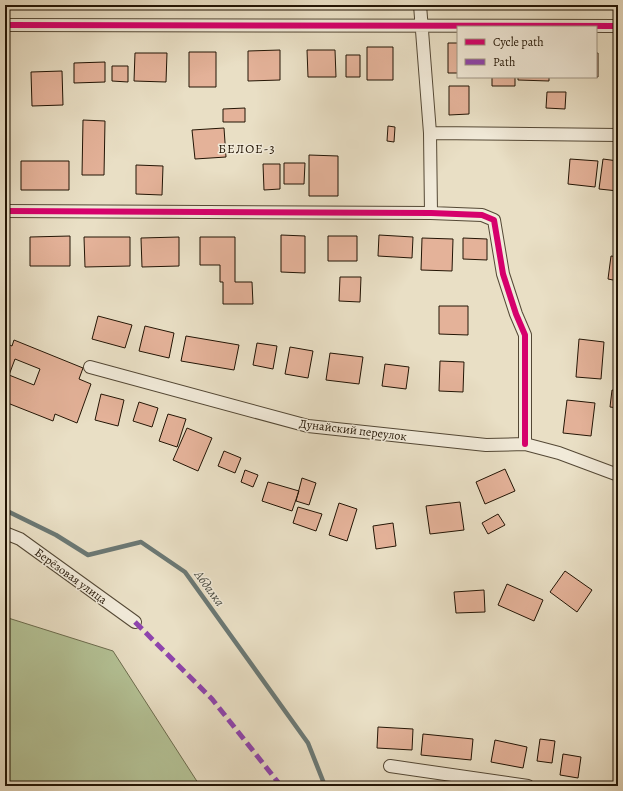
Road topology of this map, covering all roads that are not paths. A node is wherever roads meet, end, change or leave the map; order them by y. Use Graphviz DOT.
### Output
graph roads {
  1 [pos="420,5"];
  2 [pos="5,25"];
  3 [pos="421,26"];
  4 [pos="618,26"];
  5 [pos="430,133"];
  6 [pos="618,134"];
  7 [pos="5,211"];
  8 [pos="431,213"];
  9 [pos="90,367"];
  10 [pos="525,444"];
  11 [pos="618,475"];
  12 [pos="5,533"];
  13 [pos="135,622"];
  14 [pos="390,766"];
  15 [pos="528,786"];
  1 -- 3 [label="street"];
  2 -- 3 [label="street"];
  3 -- 4 [label="street"];
  3 -- 5 [label="street"];
  5 -- 6 [label="street"];
  5 -- 8 [label="street"];
  7 -- 8 [label="street"];
  8 -- 10 [label="street"];
  9 -- 10 [label="street, Дунайский переулок"];
  10 -- 11 [label="street, Дунайский переулок"];
  12 -- 13 [label="street, Берёзовая улица"];
  14 -- 15 [label="street"];
}
